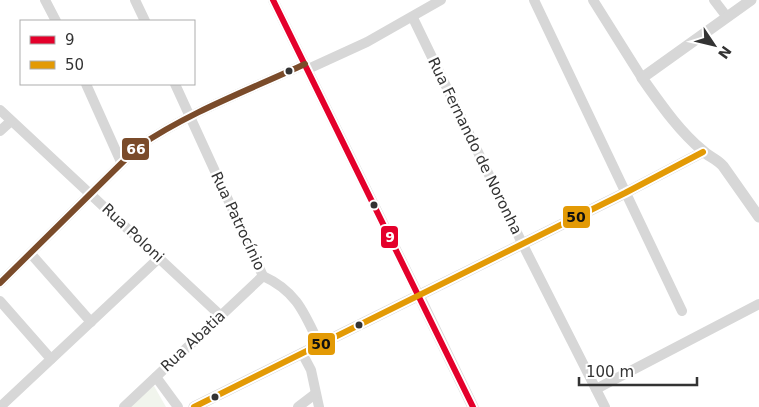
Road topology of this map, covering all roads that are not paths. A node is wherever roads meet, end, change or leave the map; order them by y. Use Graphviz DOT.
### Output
graph roads {
  1 [pos="45,0"];
  2 [pos="135,0"];
  3 [pos="273,0"];
  4 [pos="441,0"];
  5 [pos="534,0"];
  6 [pos="593,0"];
  7 [pos="714,0"];
  8 [pos="751,0"];
  9 [pos="413,18"];
  10 [pos="727,18"];
  11 [pos="55,20"];
  12 [pos="145,20"];
  13 [pos="306,67"];
  14 [pos="642,78"];
  15 [pos="86,85"];
  16 [pos="175,85"];
  17 [pos="0,110"];
  18 [pos="190,116"];
  19 [pos="11,121"];
  20 [pos="0,131"];
  21 [pos="703,152"];
  22 [pos="121,162"];
  23 [pos="625,193"];
  24 [pos="92,194"];
  25 [pos="759,217"];
  26 [pos="522,243"];
  27 [pos="31,254"];
  28 [pos="160,257"];
  29 [pos="263,276"];
  30 [pos="0,283"];
  31 [pos="419,296"];
  32 [pos="0,301"];
  33 [pos="759,304"];
  34 [pos="682,311"];
  35 [pos="221,316"];
  36 [pos="91,322"];
  37 [pos="319,344"];
  38 [pos="302,353"];
  39 [pos="51,359"];
  40 [pos="156,377"];
  41 [pos="596,388"];
  42 [pos="315,394"];
  43 [pos="0,407"];
  44 [pos="124,407"];
  45 [pos="178,407"];
  46 [pos="194,407"];
  47 [pos="298,407"];
  48 [pos="319,407"];
  49 [pos="473,407"];
  50 [pos="605,407"];
  1 -- 11 [label="street"];
  2 -- 12 [label="street"];
  3 -- 13 [label="street"];
  4 -- 9 [label="street"];
  5 -- 23 [label="street"];
  6 -- 14 [label="street"];
  7 -- 10 [label="street"];
  8 -- 10 [label="street"];
  9 -- 13 [label="street"];
  9 -- 26 [label="street, Rua Fernando de Noronha"];
  10 -- 14 [label="street"];
  13 -- 18 [label="street"];
  13 -- 31 [label="street"];
  14 -- 21 [label="street"];
  15 -- 22 [label="street"];
  16 -- 18 [label="street, Rua Patrocínio"];
  17 -- 19 [label="street, Rua Poloni"];
  18 -- 22 [label="street"];
  18 -- 29 [label="street, Rua Patrocínio"];
  19 -- 20 [label="street"];
  19 -- 24 [label="street, Rua Poloni"];
  21 -- 23 [label="street"];
  21 -- 25 [label="street"];
  22 -- 24 [label="street"];
  23 -- 26 [label="street"];
  23 -- 34 [label="street"];
  24 -- 27 [label="street"];
  24 -- 28 [label="street, Rua Poloni"];
  26 -- 31 [label="street"];
  26 -- 41 [label="street, Rua Fernando de Noronha"];
  27 -- 30 [label="street"];
  27 -- 36 [label="street"];
  28 -- 35 [label="street, Rua Poloni"];
  28 -- 36 [label="street"];
  29 -- 35 [label="street, Rua Abatia"];
  29 -- 37 [label="street, Rua Patrocínio"];
  31 -- 37 [label="street"];
  31 -- 49 [label="street"];
  32 -- 39 [label="street"];
  33 -- 41 [label="street"];
  35 -- 40 [label="street, Rua Abatia"];
  36 -- 39 [label="street"];
  37 -- 38 [label="street"];
  38 -- 42 [label="street"];
  38 -- 46 [label="street"];
  39 -- 43 [label="street"];
  40 -- 44 [label="street, Rua Abatia"];
  40 -- 45 [label="street"];
  41 -- 50 [label="street, Rua Fernando de Noronha"];
  42 -- 47 [label="street"];
  42 -- 48 [label="street"];
}
